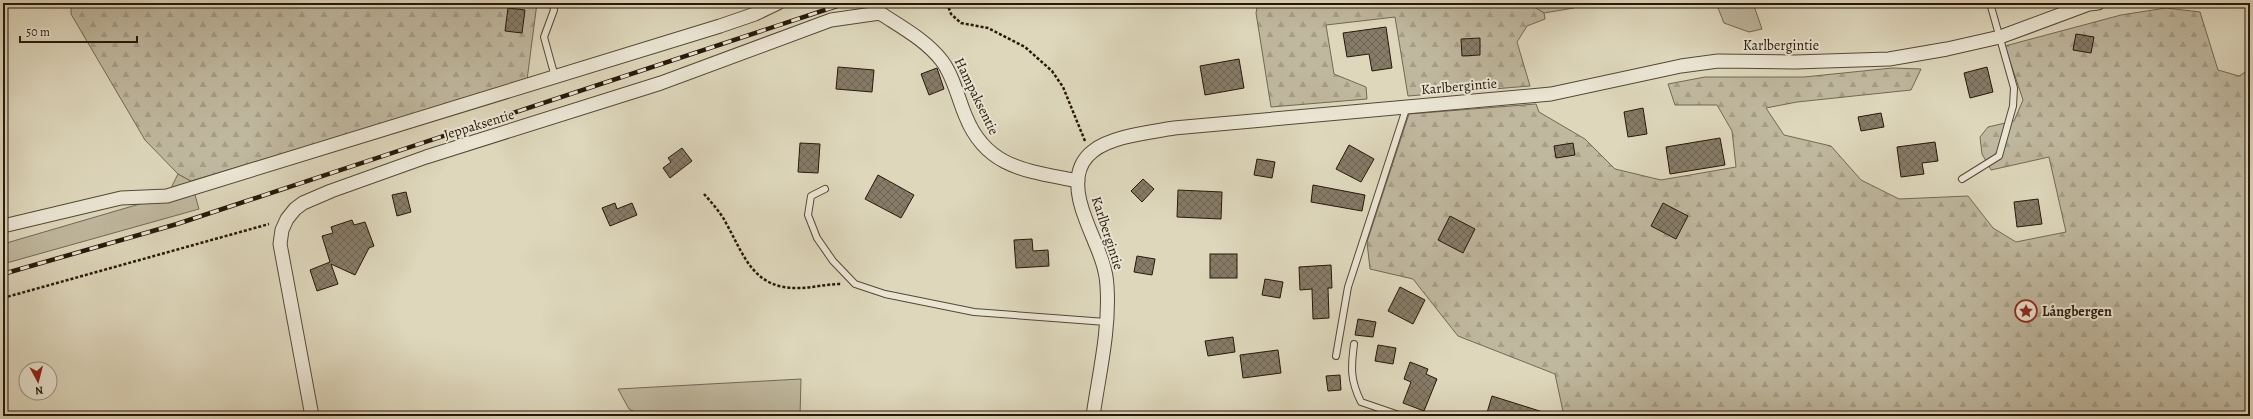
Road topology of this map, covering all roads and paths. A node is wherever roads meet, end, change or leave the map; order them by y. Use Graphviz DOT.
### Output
graph roads {
  1 [pos="552,3"];
  2 [pos="778,3"];
  3 [pos="947,3"];
  4 [pos="1990,3"];
  5 [pos="2098,3"];
  6 [pos="880,13"];
  7 [pos="2000,37"];
  8 [pos="555,77"];
  9 [pos="1407,106"];
  10 [pos="1090,153"];
  11 [pos="1962,179"];
  12 [pos="1078,181"];
  13 [pos="825,189"];
  14 [pos="704,194"];
  15 [pos="287,219"];
  16 [pos="3,226"];
  17 [pos="855,284"];
  18 [pos="3,298"];
  19 [pos="1106,322"];
  20 [pos="1354,344"];
  21 [pos="1336,356"];
  22 [pos="312,416"];
  23 [pos="1093,416"];
  24 [pos="1402,416"];
  1 -- 8 [label="lane"];
  2 -- 8 [label="street"];
  3 -- 10 [label="path"];
  4 -- 7 [label="lane"];
  5 -- 7 [label="street, Karlbergintie"];
  6 -- 12 [label="street, Hampaksentie"];
  6 -- 15 [label="street, Jeppaksentie"];
  7 -- 9 [label="street, Karlbergintie"];
  7 -- 11 [label="lane"];
  8 -- 16 [label="street"];
  9 -- 10 [label="street, Karlbergintie"];
  9 -- 21 [label="lane"];
  10 -- 12 [label="street, Karlbergintie"];
  12 -- 19 [label="street, Karlbergintie"];
  13 -- 17 [label="lane"];
  14 -- 17 [label="path"];
  15 -- 18 [label="path"];
  15 -- 22 [label="street, Jeppaksentie"];
  17 -- 19 [label="lane"];
  19 -- 23 [label="street, Karlbergintie"];
  20 -- 24 [label="lane"];
}
